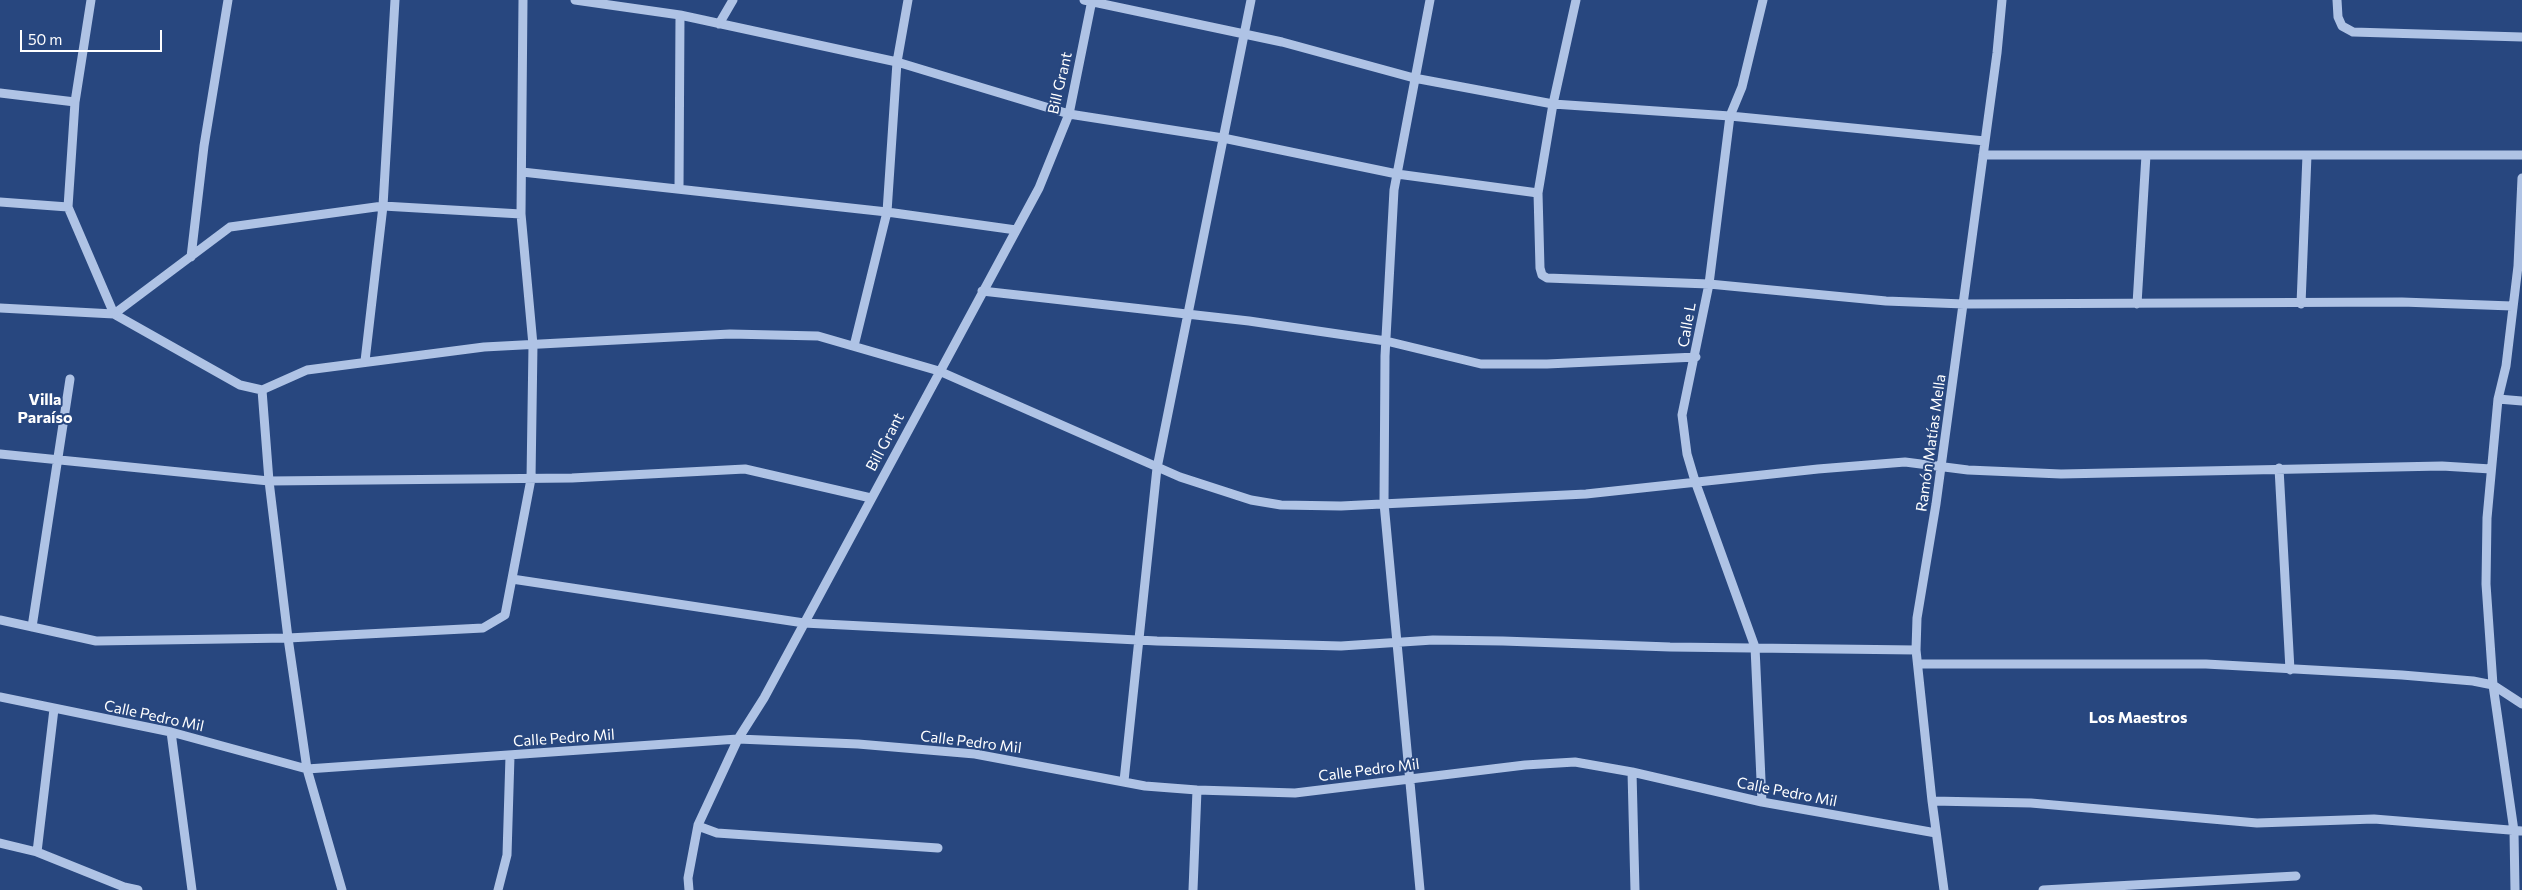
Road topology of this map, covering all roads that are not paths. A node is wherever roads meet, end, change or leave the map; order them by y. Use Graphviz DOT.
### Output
graph roads {
  1 [pos="91,0"];
  2 [pos="228,0"];
  3 [pos="395,0"];
  4 [pos="523,0"];
  5 [pos="575,0"];
  6 [pos="733,0"];
  7 [pos="908,0"];
  8 [pos="1251,0"];
  9 [pos="1430,0"];
  10 [pos="1576,0"];
  11 [pos="1763,0"];
  12 [pos="2002,0"];
  13 [pos="2338,0"];
  14 [pos="1089,1"];
  15 [pos="680,15"];
  16 [pos="719,24"];
  17 [pos="1244,34"];
  18 [pos="2522,37"];
  19 [pos="897,62"];
  20 [pos="1414,78"];
  21 [pos="0,93"];
  22 [pos="75,102"];
  23 [pos="1554,104"];
  24 [pos="1069,114"];
  25 [pos="1730,116"];
  26 [pos="1223,138"];
  27 [pos="1985,141"];
  28 [pos="1983,155"];
  29 [pos="2146,155"];
  30 [pos="2307,155"];
  31 [pos="2522,155"];
  32 [pos="522,172"];
  33 [pos="1397,174"];
  34 [pos="2522,178"];
  35 [pos="678,189"];
  36 [pos="1538,193"];
  37 [pos="0,202"];
  38 [pos="383,206"];
  39 [pos="68,207"];
  40 [pos="887,212"];
  41 [pos="521,214"];
  42 [pos="1016,230"];
  43 [pos="2520,233"];
  44 [pos="190,257"];
  45 [pos="1709,284"];
  46 [pos="982,291"];
  47 [pos="1964,304"];
  48 [pos="2137,304"];
  49 [pos="2301,304"];
  50 [pos="2512,306"];
  51 [pos="0,308"];
  52 [pos="114,314"];
  53 [pos="1187,314"];
  54 [pos="1386,341"];
  55 [pos="533,345"];
  56 [pos="854,346"];
  57 [pos="1696,357"];
  58 [pos="365,360"];
  59 [pos="939,371"];
  60 [pos="70,379"];
  61 [pos="262,390"];
  62 [pos="2498,399"];
  63 [pos="2522,401"];
  64 [pos="0,454"];
  65 [pos="57,459"];
  66 [pos="1942,466"];
  67 [pos="1156,468"];
  68 [pos="2279,468"];
  69 [pos="2491,469"];
  70 [pos="531,479"];
  71 [pos="270,482"];
  72 [pos="1695,482"];
  73 [pos="871,498"];
  74 [pos="1384,504"];
  75 [pos="512,579"];
  76 [pos="0,620"];
  77 [pos="804,623"];
  78 [pos="32,627"];
  79 [pos="288,638"];
  80 [pos="1139,638"];
  81 [pos="1397,642"];
  82 [pos="1755,647"];
  83 [pos="1916,650"];
  84 [pos="1918,664"];
  85 [pos="2290,670"];
  86 [pos="2493,685"];
  87 [pos="0,697"];
  88 [pos="2522,704"];
  89 [pos="54,709"];
  90 [pos="170,732"];
  91 [pos="738,739"];
  92 [pos="510,756"];
  93 [pos="307,769"];
  94 [pos="1632,772"];
  95 [pos="1410,779"];
  96 [pos="1124,781"];
  97 [pos="1198,790"];
  98 [pos="1932,801"];
  99 [pos="1762,802"];
  100 [pos="698,826"];
  101 [pos="2518,831"];
  102 [pos="1936,833"];
  103 [pos="0,842"];
  104 [pos="938,848"];
  105 [pos="37,852"];
  106 [pos="2296,876"];
  107 [pos="138,890"];
  108 [pos="192,890"];
  109 [pos="342,890"];
  110 [pos="498,890"];
  111 [pos="689,890"];
  112 [pos="1193,890"];
  113 [pos="1420,890"];
  114 [pos="1635,890"];
  115 [pos="1944,890"];
  116 [pos="2043,890"];
  117 [pos="2515,890"];
  1 -- 22 [label="street"];
  2 -- 44 [label="street"];
  3 -- 38 [label="street"];
  4 -- 32 [label="street"];
  5 -- 15 [label="street"];
  6 -- 16 [label="street"];
  7 -- 19 [label="street"];
  8 -- 17 [label="street"];
  9 -- 20 [label="street"];
  10 -- 23 [label="street"];
  11 -- 25 [label="street, Calle L"];
  12 -- 27 [label="street, Ramón Matías Mella"];
  13 -- 18 [label="street"];
  14 -- 17 [label="street"];
  14 -- 24 [label="street, Bill Grant"];
  15 -- 16 [label="street"];
  15 -- 35 [label="street"];
  16 -- 19 [label="street"];
  17 -- 20 [label="street"];
  17 -- 26 [label="street"];
  19 -- 24 [label="street"];
  19 -- 40 [label="street"];
  20 -- 23 [label="street"];
  20 -- 33 [label="street"];
  21 -- 22 [label="street"];
  22 -- 39 [label="street"];
  23 -- 25 [label="street"];
  23 -- 36 [label="street"];
  24 -- 26 [label="street"];
  24 -- 42 [label="street, Bill Grant"];
  25 -- 27 [label="street"];
  25 -- 45 [label="street, Calle L"];
  26 -- 33 [label="street"];
  26 -- 53 [label="street"];
  27 -- 28 [label="street, Ramón Matías Mella"];
  28 -- 29 [label="street"];
  28 -- 47 [label="street, Ramón Matías Mella"];
  29 -- 30 [label="street"];
  29 -- 48 [label="street"];
  30 -- 31 [label="street"];
  30 -- 49 [label="street"];
  32 -- 35 [label="street"];
  32 -- 41 [label="street"];
  33 -- 36 [label="street"];
  33 -- 54 [label="street"];
  34 -- 43 [label="street"];
  35 -- 40 [label="street"];
  36 -- 45 [label="street"];
  37 -- 39 [label="street"];
  38 -- 41 [label="street"];
  38 -- 44 [label="street"];
  38 -- 58 [label="street"];
  39 -- 52 [label="street"];
  40 -- 42 [label="street"];
  40 -- 56 [label="street"];
  41 -- 55 [label="street"];
  42 -- 46 [label="street, Bill Grant"];
  43 -- 50 [label="street"];
  44 -- 52 [label="street"];
  45 -- 47 [label="street"];
  45 -- 57 [label="street, Calle L"];
  46 -- 53 [label="street"];
  46 -- 59 [label="street, Bill Grant"];
  47 -- 48 [label="street"];
  47 -- 66 [label="street, Ramón Matías Mella"];
  48 -- 49 [label="street"];
  49 -- 50 [label="street"];
  50 -- 62 [label="street"];
  51 -- 52 [label="street"];
  52 -- 61 [label="street"];
  53 -- 54 [label="street"];
  53 -- 67 [label="street"];
  54 -- 57 [label="street"];
  54 -- 74 [label="street"];
  55 -- 56 [label="street"];
  55 -- 58 [label="street"];
  55 -- 70 [label="street"];
  56 -- 59 [label="street"];
  57 -- 72 [label="street, Calle L"];
  58 -- 61 [label="street"];
  59 -- 67 [label="street"];
  59 -- 73 [label="street, Bill Grant"];
  60 -- 65 [label="street"];
  61 -- 71 [label="street"];
  62 -- 63 [label="street"];
  62 -- 69 [label="street"];
  64 -- 65 [label="street"];
  65 -- 71 [label="street"];
  65 -- 78 [label="street"];
  66 -- 68 [label="street"];
  66 -- 72 [label="street"];
  66 -- 83 [label="street, Ramón Matías Mella"];
  67 -- 74 [label="street"];
  67 -- 80 [label="street"];
  68 -- 69 [label="street"];
  68 -- 85 [label="street"];
  69 -- 86 [label="street"];
  70 -- 71 [label="street"];
  70 -- 73 [label="street"];
  70 -- 75 [label="street"];
  71 -- 79 [label="street"];
  72 -- 74 [label="street"];
  72 -- 82 [label="street, Calle L"];
  73 -- 77 [label="street, Bill Grant"];
  74 -- 81 [label="street"];
  75 -- 77 [label="street"];
  75 -- 79 [label="street"];
  76 -- 78 [label="street"];
  77 -- 80 [label="street"];
  77 -- 91 [label="street, Bill Grant"];
  78 -- 79 [label="street"];
  79 -- 93 [label="street"];
  80 -- 81 [label="street"];
  80 -- 96 [label="street"];
  81 -- 82 [label="street"];
  81 -- 95 [label="street"];
  82 -- 83 [label="street"];
  82 -- 99 [label="street, Calle L"];
  83 -- 84 [label="street, Ramón Matías Mella"];
  84 -- 85 [label="street"];
  84 -- 98 [label="street, Ramón Matías Mella"];
  85 -- 86 [label="street"];
  86 -- 88 [label="street"];
  86 -- 101 [label="street"];
  87 -- 89 [label="street, Calle Pedro Mil"];
  89 -- 90 [label="street, Calle Pedro Mil"];
  89 -- 105 [label="street"];
  90 -- 93 [label="street, Calle Pedro Mil"];
  90 -- 108 [label="street"];
  91 -- 92 [label="street, Calle Pedro Mil"];
  91 -- 96 [label="street, Calle Pedro Mil"];
  91 -- 100 [label="street, Bill Grant"];
  92 -- 93 [label="street, Calle Pedro Mil"];
  92 -- 110 [label="street"];
  93 -- 109 [label="street"];
  94 -- 95 [label="street, Calle Pedro Mil"];
  94 -- 99 [label="street, Calle Pedro Mil"];
  94 -- 114 [label="street"];
  95 -- 97 [label="street, Calle Pedro Mil"];
  95 -- 113 [label="street"];
  96 -- 97 [label="street, Calle Pedro Mil"];
  97 -- 112 [label="street"];
  98 -- 101 [label="street"];
  98 -- 102 [label="street, Ramón Matías Mella"];
  99 -- 102 [label="street, Calle Pedro Mil"];
  100 -- 104 [label="street"];
  100 -- 111 [label="street, Bill Grant"];
  101 -- 117 [label="street"];
  102 -- 115 [label="street, Ramón Matías Mella"];
  103 -- 105 [label="street"];
  105 -- 107 [label="street"];
  106 -- 116 [label="street"];
}
